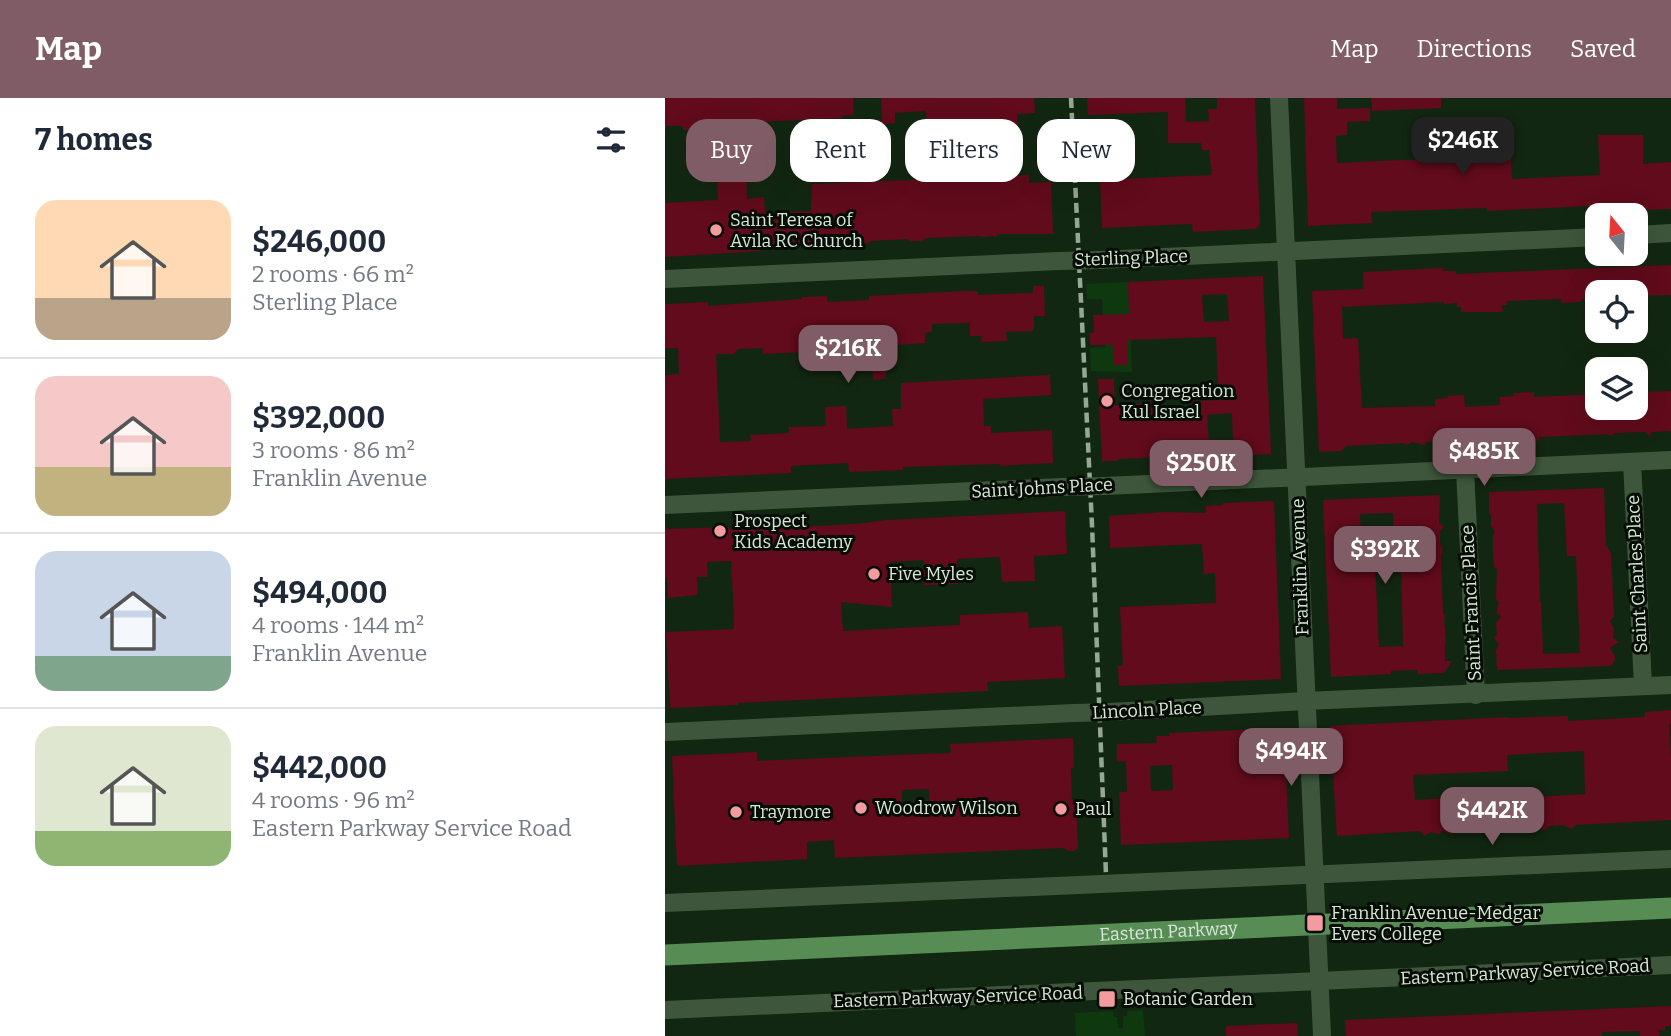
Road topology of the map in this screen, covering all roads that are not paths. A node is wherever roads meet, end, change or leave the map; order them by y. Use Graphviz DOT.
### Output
graph roads {
  1 [pos="1279,98"];
  2 [pos="1671,233"];
  3 [pos="1649,234"];
  4 [pos="1585,238"];
  5 [pos="1286,250"];
  6 [pos="665,279"];
  7 [pos="1671,460"];
  8 [pos="1632,462"];
  9 [pos="1465,470"];
  10 [pos="1296,477"];
  11 [pos="665,505"];
  12 [pos="1671,685"];
  13 [pos="1643,686"];
  14 [pos="1476,695"];
  15 [pos="1305,701"];
  16 [pos="665,732"];
  17 [pos="1671,859"];
  18 [pos="1314,873"];
  19 [pos="665,903"];
  20 [pos="1671,908"];
  21 [pos="1316,924"];
  22 [pos="665,955"];
  23 [pos="1671,965"];
  24 [pos="1319,982"];
  25 [pos="665,1010"];
  26 [pos="1322,1036"];
  1 -- 5 [label="street, Franklin Avenue"];
  2 -- 3 [label="street"];
  4 -- 5 [label="street, Sterling Place"];
  5 -- 6 [label="street, Sterling Place, bridge"];
  5 -- 10 [label="street, Franklin Avenue"];
  7 -- 8 [label="street, Saint Johns Place"];
  8 -- 9 [label="street, Saint Johns Place"];
  8 -- 13 [label="street, Saint Charles Place"];
  9 -- 10 [label="street, Saint Johns Place"];
  9 -- 14 [label="street, Saint Francis Place"];
  10 -- 11 [label="street, Saint Johns Place, bridge"];
  10 -- 15 [label="street, Franklin Avenue"];
  12 -- 13 [label="street, Lincoln Place"];
  13 -- 14 [label="street, Lincoln Place"];
  14 -- 15 [label="street, Lincoln Place"];
  15 -- 16 [label="street, Lincoln Place, bridge"];
  15 -- 18 [label="street, Franklin Avenue"];
  17 -- 18 [label="street"];
  18 -- 19 [label="street"];
  18 -- 21 [label="street, Franklin Avenue"];
  20 -- 21 [label="main road, Eastern Parkway"];
  21 -- 22 [label="main road, Eastern Parkway"];
  21 -- 24 [label="street, Franklin Avenue"];
  23 -- 24 [label="street, Eastern Parkway Service Road"];
  24 -- 25 [label="street, Eastern Parkway Service Road"];
  24 -- 26 [label="street, Franklin Avenue"];
}
